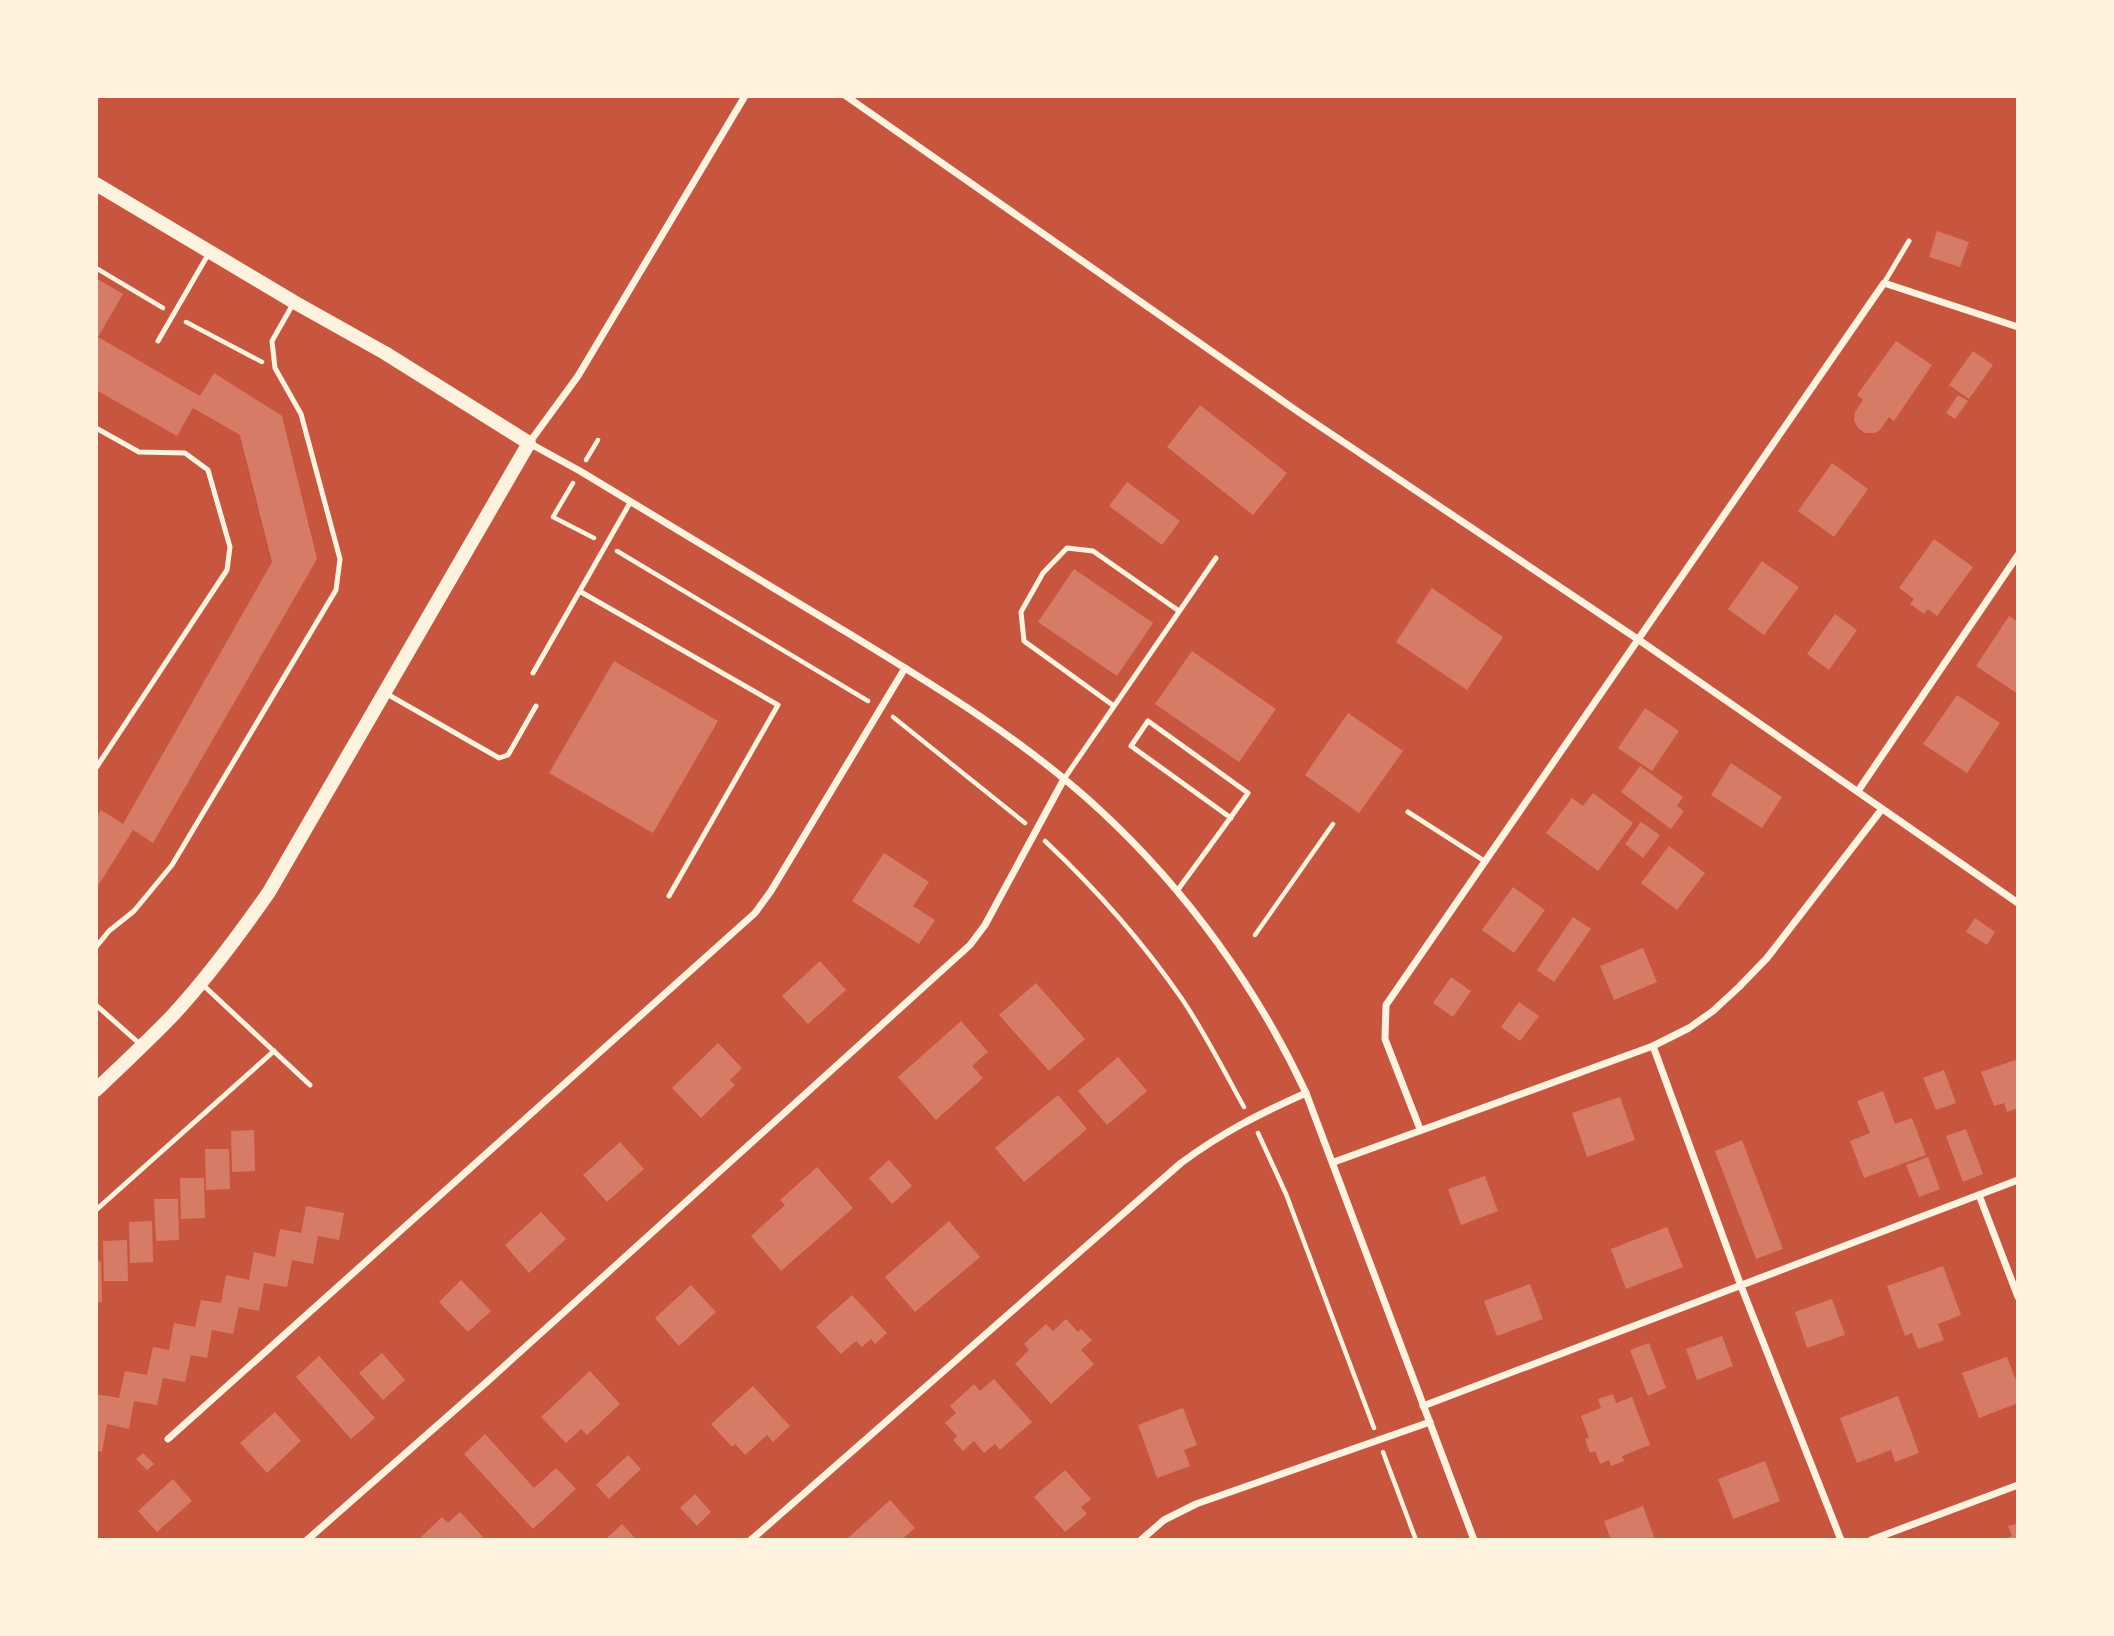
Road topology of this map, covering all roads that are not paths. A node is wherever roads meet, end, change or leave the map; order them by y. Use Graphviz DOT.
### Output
graph roads {
  1 [pos="745,96"];
  2 [pos="845,96"];
  3 [pos="96,184"];
  4 [pos="1909,241"];
  5 [pos="210,253"];
  6 [pos="1884,283"];
  7 [pos="295,302"];
  8 [pos="2018,327"];
  9 [pos="158,341"];
  10 [pos="96,428"];
  11 [pos="529,443"];
  12 [pos="631,501"];
  13 [pos="2018,555"];
  14 [pos="1216,558"];
  15 [pos="581,592"];
  16 [pos="1180,611"];
  17 [pos="1639,640"];
  18 [pos="905,668"];
  19 [pos="533,673"];
  20 [pos="385,692"];
  21 [pos="537,706"];
  22 [pos="1114,706"];
  23 [pos="96,768"];
  24 [pos="1065,779"];
  25 [pos="1858,791"];
  26 [pos="1882,809"];
  27 [pos="1408,812"];
  28 [pos="1231,818"];
  29 [pos="1486,862"];
  30 [pos="1177,891"];
  31 [pos="669,896"];
  32 [pos="2018,903"];
  33 [pos="96,947"];
  34 [pos="201,983"];
  35 [pos="96,1005"];
  36 [pos="142,1046"];
  37 [pos="1653,1046"];
  38 [pos="274,1051"];
  39 [pos="310,1085"];
  40 [pos="96,1090"];
  41 [pos="1306,1093"];
  42 [pos="1420,1129"];
  43 [pos="1334,1162"];
  44 [pos="2018,1181"];
  45 [pos="1979,1195"];
  46 [pos="96,1210"];
  47 [pos="1741,1286"];
  48 [pos="2018,1297"];
  49 [pos="1423,1406"];
  50 [pos="1430,1422"];
  51 [pos="168,1440"];
  52 [pos="2018,1485"];
  53 [pos="307,1540"];
  54 [pos="751,1540"];
  55 [pos="1141,1540"];
  56 [pos="1474,1540"];
  57 [pos="1841,1540"];
  58 [pos="1871,1540"];
  1 -- 11 [label="street"];
  2 -- 17 [label="street"];
  3 -- 5 [label="main road"];
  4 -- 6 [label="lane"];
  5 -- 7 [label="main road"];
  5 -- 9 [label="lane"];
  6 -- 8 [label="street"];
  6 -- 17 [label="street"];
  7 -- 11 [label="main road"];
  7 -- 33 [label="lane"];
  10 -- 23 [label="lane"];
  11 -- 12 [label="street"];
  11 -- 20 [label="main road"];
  12 -- 15 [label="lane"];
  12 -- 18 [label="street"];
  13 -- 25 [label="street"];
  14 -- 16 [label="lane"];
  15 -- 19 [label="lane"];
  15 -- 31 [label="lane"];
  16 -- 22 [label="lane"];
  16 -- 22 [label="lane"];
  17 -- 25 [label="street"];
  17 -- 29 [label="street"];
  18 -- 24 [label="street"];
  18 -- 51 [label="street"];
  20 -- 21 [label="lane"];
  20 -- 34 [label="main road"];
  22 -- 24 [label="lane"];
  24 -- 30 [label="street"];
  24 -- 53 [label="street"];
  25 -- 26 [label="street"];
  26 -- 32 [label="street"];
  26 -- 37 [label="street"];
  27 -- 29 [label="lane"];
  28 -- 28 [label="lane"];
  28 -- 30 [label="lane"];
  29 -- 42 [label="street"];
  30 -- 41 [label="street"];
  34 -- 36 [label="main road"];
  34 -- 38 [label="lane"];
  35 -- 36 [label="lane"];
  36 -- 40 [label="main road"];
  37 -- 42 [label="street"];
  37 -- 47 [label="street"];
  38 -- 39 [label="lane"];
  38 -- 46 [label="lane"];
  41 -- 43 [label="street"];
  41 -- 54 [label="street"];
  42 -- 43 [label="street"];
  43 -- 49 [label="street"];
  44 -- 45 [label="street"];
  45 -- 47 [label="street"];
  45 -- 48 [label="street"];
  47 -- 49 [label="street"];
  47 -- 57 [label="street"];
  49 -- 50 [label="street"];
  50 -- 55 [label="street"];
  50 -- 56 [label="street"];
  52 -- 58 [label="street"];
}
